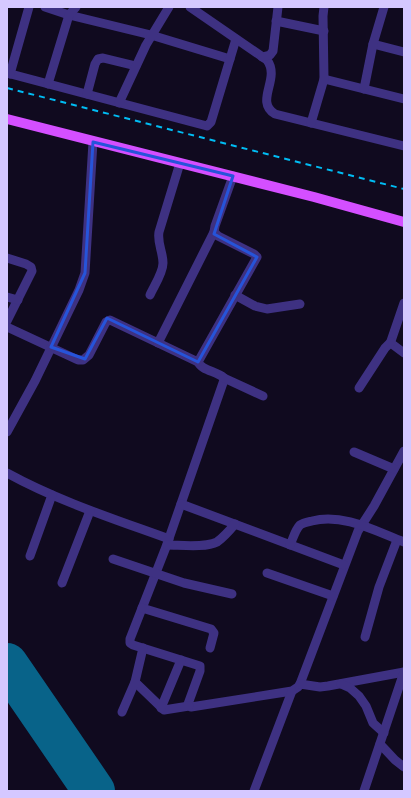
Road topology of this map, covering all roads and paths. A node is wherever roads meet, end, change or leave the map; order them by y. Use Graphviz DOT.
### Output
graph roads {
  1 [pos="29,7"];
  2 [pos="45,7"];
  3 [pos="76,7"];
  4 [pos="169,7"];
  5 [pos="190,7"];
  6 [pos="277,7"];
  7 [pos="324,7"];
  8 [pos="384,7"];
  9 [pos="69,16"];
  10 [pos="276,21"];
  11 [pos="324,31"];
  12 [pos="151,35"];
  13 [pos="236,39"];
  14 [pos="373,44"];
  15 [pos="404,52"];
  16 [pos="262,57"];
  17 [pos="230,59"];
  18 [pos="136,66"];
  19 [pos="9,74"];
  20 [pos="324,79"];
  21 [pos="48,84"];
  22 [pos="364,90"];
  23 [pos="87,94"];
  24 [pos="404,99"];
  25 [pos="119,103"];
  26 [pos="7,119"];
  27 [pos="311,123"];
  28 [pos="93,142"];
  29 [pos="404,146"];
  30 [pos="180,163"];
  31 [pos="233,176"];
  32 [pos="404,222"];
  33 [pos="214,232"];
  34 [pos="7,258"];
  35 [pos="150,295"];
  36 [pos="236,295"];
  37 [pos="7,297"];
  38 [pos="18,300"];
  39 [pos="404,303"];
  40 [pos="300,304"];
  41 [pos="7,321"];
  42 [pos="7,327"];
  43 [pos="391,342"];
  44 [pos="158,343"];
  45 [pos="51,347"];
  46 [pos="404,353"];
  47 [pos="198,362"];
  48 [pos="224,378"];
  49 [pos="359,388"];
  50 [pos="263,396"];
  51 [pos="8,430"];
  52 [pos="404,451"];
  53 [pos="354,452"];
  54 [pos="394,469"];
  55 [pos="7,473"];
  56 [pos="52,495"];
  57 [pos="181,504"];
  58 [pos="90,510"];
  59 [pos="235,524"];
  60 [pos="360,525"];
  61 [pos="401,541"];
  62 [pos="168,542"];
  63 [pos="290,545"];
  64 [pos="30,556"];
  65 [pos="112,559"];
  66 [pos="344,565"];
  67 [pos="267,573"];
  68 [pos="156,574"];
  69 [pos="62,583"];
  70 [pos="232,594"];
  71 [pos="333,596"];
  72 [pos="142,608"];
  73 [pos="365,637"];
  74 [pos="143,648"];
  75 [pos="210,648"];
  76 [pos="181,660"];
  77 [pos="404,672"];
  78 [pos="135,682"];
  79 [pos="300,684"];
  80 [pos="341,684"];
  81 [pos="292,691"];
  82 [pos="189,706"];
  83 [pos="161,708"];
  84 [pos="122,712"];
  85 [pos="384,733"];
  86 [pos="380,744"];
  87 [pos="404,767"];
  88 [pos="254,791"];
  89 [pos="364,791"];
  1 -- 19 [label="street"];
  2 -- 9 [label="street"];
  3 -- 9 [label="street"];
  4 -- 12 [label="street"];
  5 -- 13 [label="street"];
  6 -- 10 [label="street"];
  7 -- 11 [label="street"];
  8 -- 14 [label="street"];
  9 -- 12 [label="street"];
  9 -- 21 [label="street"];
  10 -- 11 [label="street"];
  10 -- 16 [label="street"];
  11 -- 20 [label="street"];
  12 -- 17 [label="street"];
  12 -- 18 [label="street"];
  13 -- 16 [label="street"];
  13 -- 17 [label="street"];
  14 -- 15 [label="street"];
  14 -- 22 [label="street"];
  16 -- 27 [label="street"];
  17 -- 25 [label="street"];
  18 -- 23 [label="street"];
  18 -- 25 [label="street"];
  19 -- 21 [label="street"];
  20 -- 22 [label="street"];
  20 -- 27 [label="street"];
  21 -- 23 [label="street"];
  22 -- 24 [label="street"];
  23 -- 25 [label="street"];
  26 -- 28 [label="main road"];
  27 -- 29 [label="street"];
  28 -- 30 [label="main road"];
  28 -- 45 [label="street"];
  30 -- 31 [label="main road"];
  30 -- 35 [label="street"];
  31 -- 32 [label="main road"];
  31 -- 33 [label="street"];
  33 -- 36 [label="street"];
  33 -- 44 [label="street"];
  34 -- 38 [label="street"];
  36 -- 40 [label="street"];
  36 -- 47 [label="street"];
  37 -- 38 [label="street"];
  38 -- 41 [label="street"];
  39 -- 43 [label="street"];
  42 -- 45 [label="street"];
  43 -- 46 [label="street"];
  43 -- 49 [label="street"];
  44 -- 45 [label="street"];
  44 -- 47 [label="street"];
  45 -- 51 [label="street"];
  47 -- 48 [label="street"];
  48 -- 50 [label="street"];
  48 -- 57 [label="street"];
  52 -- 54 [label="street"];
  53 -- 54 [label="street"];
  54 -- 60 [label="street"];
  55 -- 56 [label="street"];
  56 -- 58 [label="street"];
  56 -- 64 [label="street"];
  57 -- 59 [label="street"];
  57 -- 62 [label="street"];
  58 -- 62 [label="street"];
  58 -- 69 [label="street"];
  59 -- 62 [label="street"];
  59 -- 63 [label="street"];
  60 -- 61 [label="street"];
  60 -- 63 [label="street"];
  60 -- 66 [label="street"];
  61 -- 73 [label="street"];
  62 -- 68 [label="street"];
  63 -- 66 [label="street"];
  65 -- 68 [label="street"];
  66 -- 71 [label="street"];
  67 -- 71 [label="street"];
  68 -- 70 [label="street"];
  68 -- 72 [label="street"];
  71 -- 79 [label="street"];
  72 -- 74 [label="street"];
  72 -- 75 [label="street"];
  74 -- 76 [label="street"];
  74 -- 78 [label="street"];
  76 -- 82 [label="street"];
  76 -- 83 [label="street"];
  77 -- 80 [label="street"];
  77 -- 85 [label="street"];
  78 -- 83 [label="street"];
  78 -- 84 [label="street"];
  79 -- 80 [label="street"];
  79 -- 81 [label="street"];
  80 -- 85 [label="street"];
  81 -- 82 [label="street"];
  81 -- 88 [label="street"];
  82 -- 83 [label="street"];
  85 -- 86 [label="street"];
  86 -- 87 [label="street"];
  86 -- 89 [label="street"];
}
